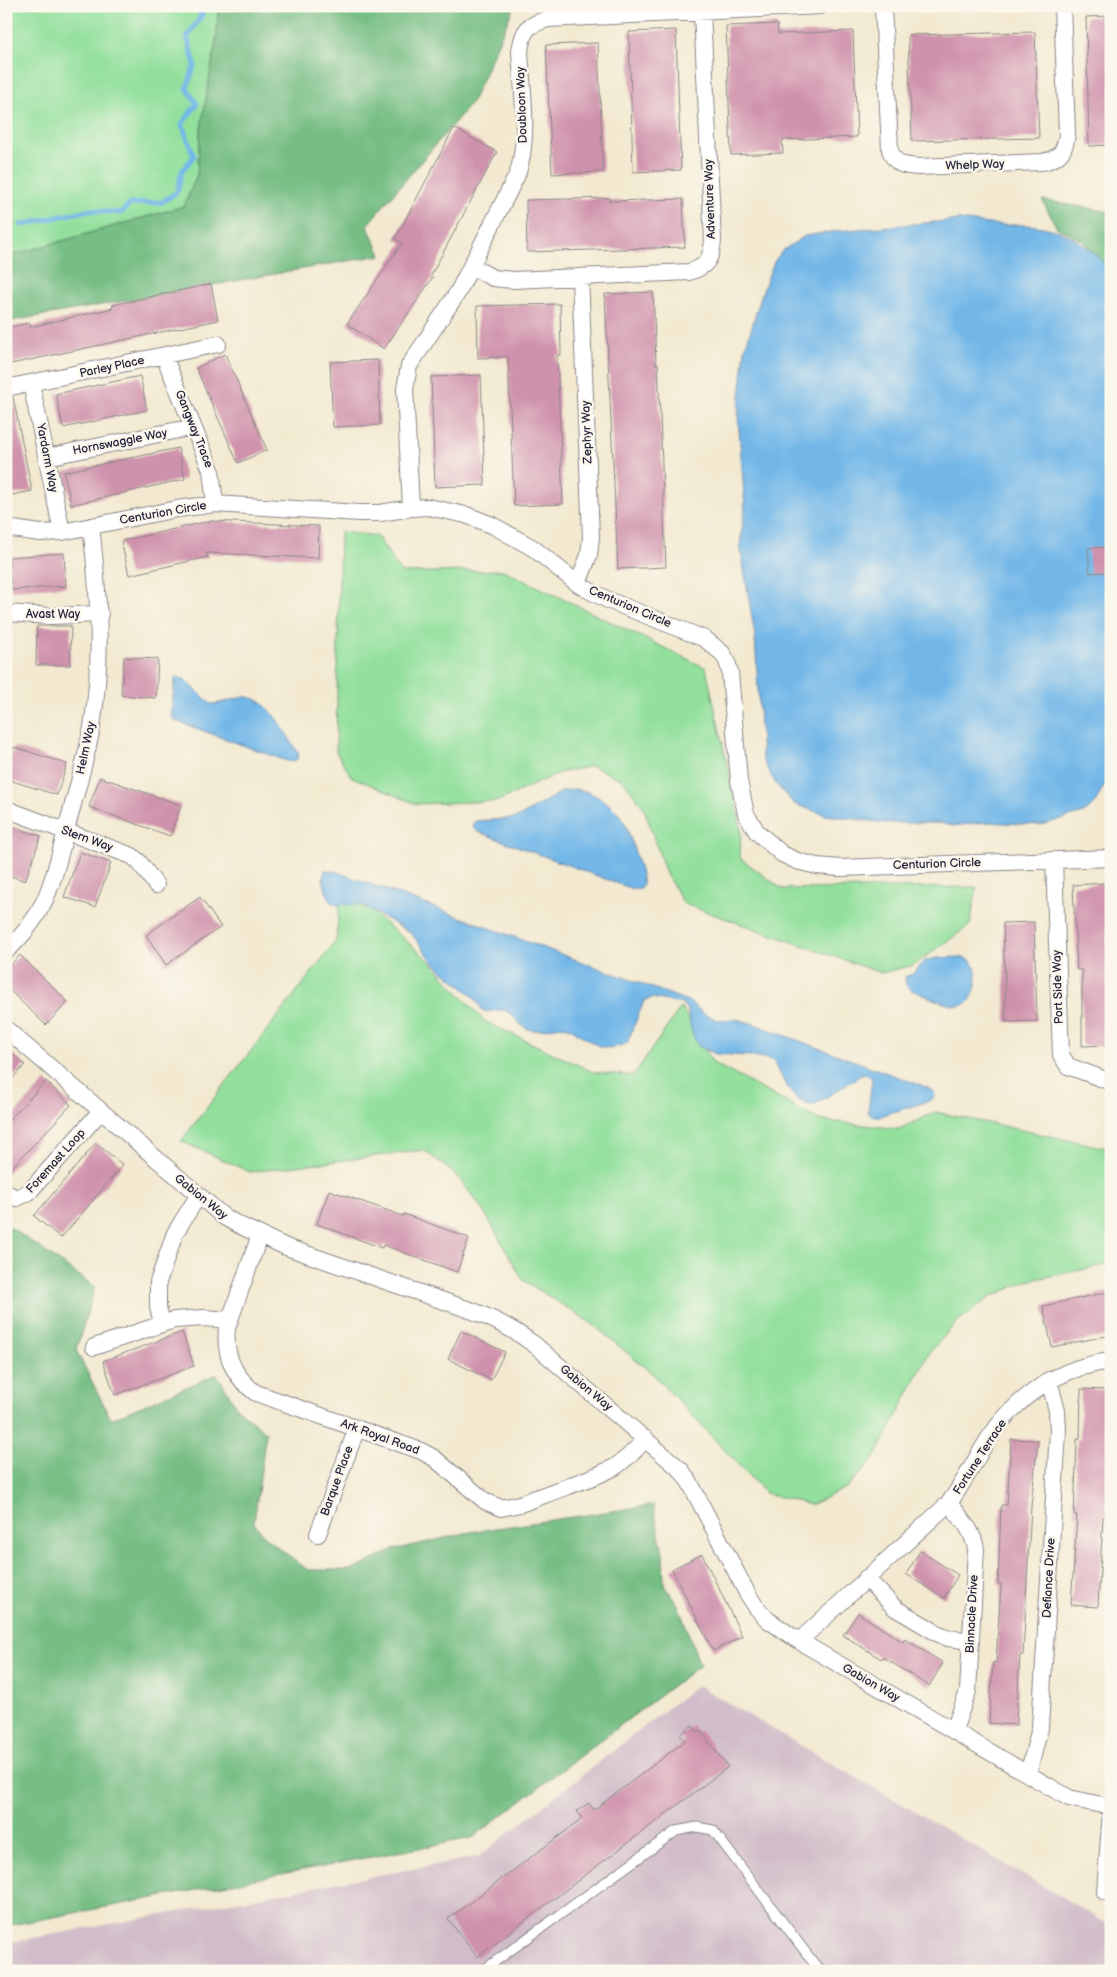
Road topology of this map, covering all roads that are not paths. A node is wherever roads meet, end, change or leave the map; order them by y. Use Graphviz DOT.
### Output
graph roads {
  1 [pos="820,6"];
  2 [pos="883,6"];
  3 [pos="1062,6"];
  4 [pos="702,12"];
  5 [pos="471,266"];
  6 [pos="580,277"];
  7 [pos="218,344"];
  8 [pos="164,356"];
  9 [pos="32,383"];
  10 [pos="6,388"];
  11 [pos="193,427"];
  12 [pos="47,457"];
  13 [pos="215,504"];
  14 [pos="411,508"];
  15 [pos="91,526"];
  16 [pos="6,528"];
  17 [pos="62,532"];
  18 [pos="578,584"];
  19 [pos="6,613"];
  20 [pos="100,614"];
  21 [pos="6,809"];
  22 [pos="66,831"];
  23 [pos="1111,858"];
  24 [pos="1054,860"];
  25 [pos="156,885"];
  26 [pos="6,951"];
  27 [pos="6,1029"];
  28 [pos="1111,1082"];
  29 [pos="101,1111"];
  30 [pos="6,1193"];
  31 [pos="198,1196"];
  32 [pos="260,1235"];
  33 [pos="230,1320"];
  34 [pos="162,1324"];
  35 [pos="94,1347"];
  36 [pos="1111,1362"];
  37 [pos="1049,1380"];
  38 [pos="357,1428"];
  39 [pos="646,1439"];
  40 [pos="949,1503"];
  41 [pos="318,1534"];
  42 [pos="866,1578"];
  43 [pos="799,1641"];
  44 [pos="971,1641"];
  45 [pos="954,1730"];
  46 [pos="1028,1774"];
  47 [pos="1111,1809"];
  48 [pos="1105,1892"];
  49 [pos="482,1971"];
  50 [pos="824,1971"];
  1 -- 4 [label="street, Doubloon Way"];
  2 -- 3 [label="street, Whelp Way"];
  4 -- 5 [label="street, Doubloon Way"];
  4 -- 6 [label="street, Adventure Way"];
  5 -- 6 [label="street, Adventure Way"];
  5 -- 14 [label="street, Doubloon Way"];
  6 -- 18 [label="street, Zephyr Way"];
  7 -- 8 [label="street, Parley Place"];
  8 -- 9 [label="street, Parley Place"];
  8 -- 11 [label="street, Gangway Trace"];
  9 -- 10 [label="street, Parley Place"];
  9 -- 12 [label="street, Yardarm Way"];
  11 -- 12 [label="street, Hornswaggle Way"];
  11 -- 13 [label="street, Gangway Trace"];
  12 -- 17 [label="street, Yardarm Way"];
  13 -- 14 [label="street, Centurion Circle"];
  13 -- 15 [label="street, Centurion Circle"];
  14 -- 18 [label="street, Centurion Circle"];
  15 -- 17 [label="street, Centurion Circle"];
  15 -- 20 [label="street, Helm Way"];
  16 -- 17 [label="street, Centurion Circle"];
  18 -- 24 [label="street, Centurion Circle"];
  19 -- 20 [label="street, Avast Way"];
  20 -- 22 [label="street, Helm Way"];
  21 -- 22 [label="street, Stern Way"];
  22 -- 25 [label="street, Stern Way"];
  22 -- 26 [label="street, Helm Way"];
  23 -- 24 [label="street, Centurion Circle"];
  24 -- 28 [label="street, Port Side Way"];
  27 -- 29 [label="street, Gabion Way"];
  29 -- 30 [label="street, Foremast Loop"];
  29 -- 31 [label="street, Gabion Way"];
  31 -- 32 [label="street, Gabion Way"];
  31 -- 34 [label="street"];
  32 -- 33 [label="street, Ark Royal Road"];
  32 -- 39 [label="street, Gabion Way"];
  33 -- 34 [label="street"];
  33 -- 38 [label="street, Ark Royal Road"];
  34 -- 35 [label="street"];
  36 -- 37 [label="street, Fortune Terrace"];
  37 -- 40 [label="street, Fortune Terrace"];
  37 -- 46 [label="street, Defiance Drive"];
  38 -- 39 [label="street, Ark Royal Road"];
  38 -- 41 [label="street, Barque Place"];
  39 -- 43 [label="street, Gabion Way"];
  40 -- 42 [label="street, Fortune Terrace"];
  40 -- 44 [label="street, Binnacle Drive"];
  42 -- 43 [label="street, Fortune Terrace"];
  42 -- 44 [label="street"];
  43 -- 45 [label="street, Gabion Way"];
  44 -- 45 [label="street, Binnacle Drive"];
  45 -- 46 [label="street, Gabion Way"];
  46 -- 47 [label="street, Gabion Way"];
  47 -- 48 [label="street"];
  49 -- 50 [label="lane"];
}
